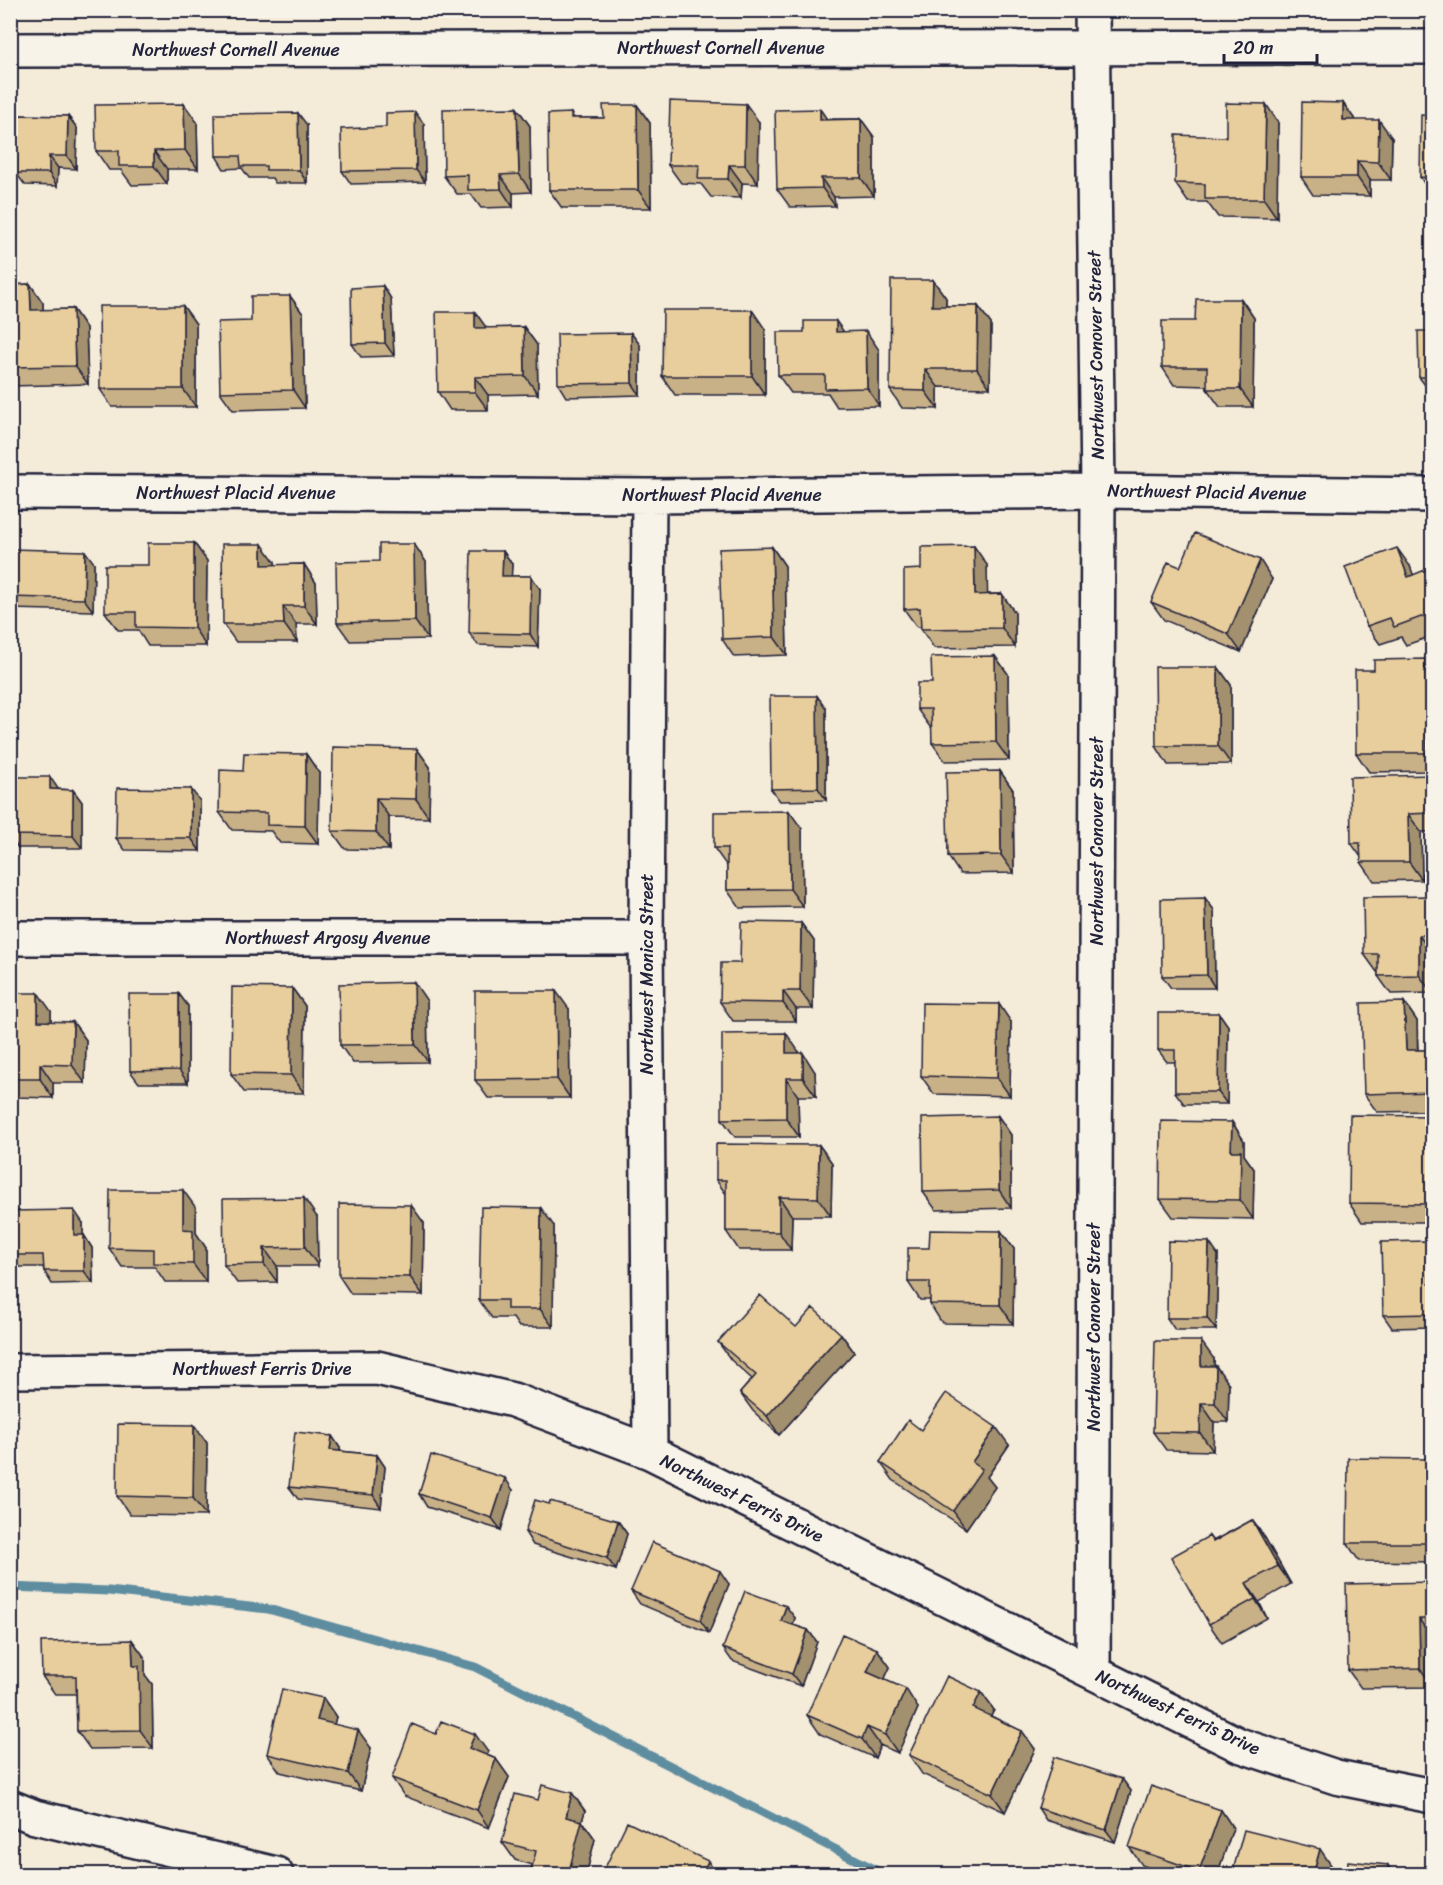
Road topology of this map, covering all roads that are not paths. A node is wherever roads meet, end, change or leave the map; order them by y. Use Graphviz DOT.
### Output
graph roads {
  1 [pos="1092,10"];
  2 [pos="1092,47"];
  3 [pos="1432,47"];
  4 [pos="10,50"];
  5 [pos="1098,491"];
  6 [pos="10,492"];
  7 [pos="1432,495"];
  8 [pos="649,496"];
  9 [pos="10,938"];
  10 [pos="646,938"];
  11 [pos="10,1371"];
  12 [pos="650,1452"];
  13 [pos="1093,1672"];
  14 [pos="1432,1796"];
  15 [pos="10,1807"];
  16 [pos="276,1875"];
  1 -- 2 [label="street, Northwest Conover Street"];
  2 -- 3 [label="street, Northwest Cornell Avenue"];
  2 -- 4 [label="street, Northwest Cornell Avenue"];
  2 -- 5 [label="street, Northwest Conover Street"];
  5 -- 7 [label="street, Northwest Placid Avenue"];
  5 -- 8 [label="street, Northwest Placid Avenue"];
  5 -- 13 [label="street, Northwest Conover Street"];
  6 -- 8 [label="street, Northwest Placid Avenue"];
  8 -- 10 [label="street, Northwest Monica Street"];
  9 -- 10 [label="street, Northwest Argosy Avenue"];
  10 -- 12 [label="street, Northwest Monica Street"];
  11 -- 12 [label="street, Northwest Ferris Drive"];
  12 -- 13 [label="street, Northwest Ferris Drive"];
  13 -- 14 [label="street, Northwest Ferris Drive"];
  15 -- 16 [label="street"];
}
